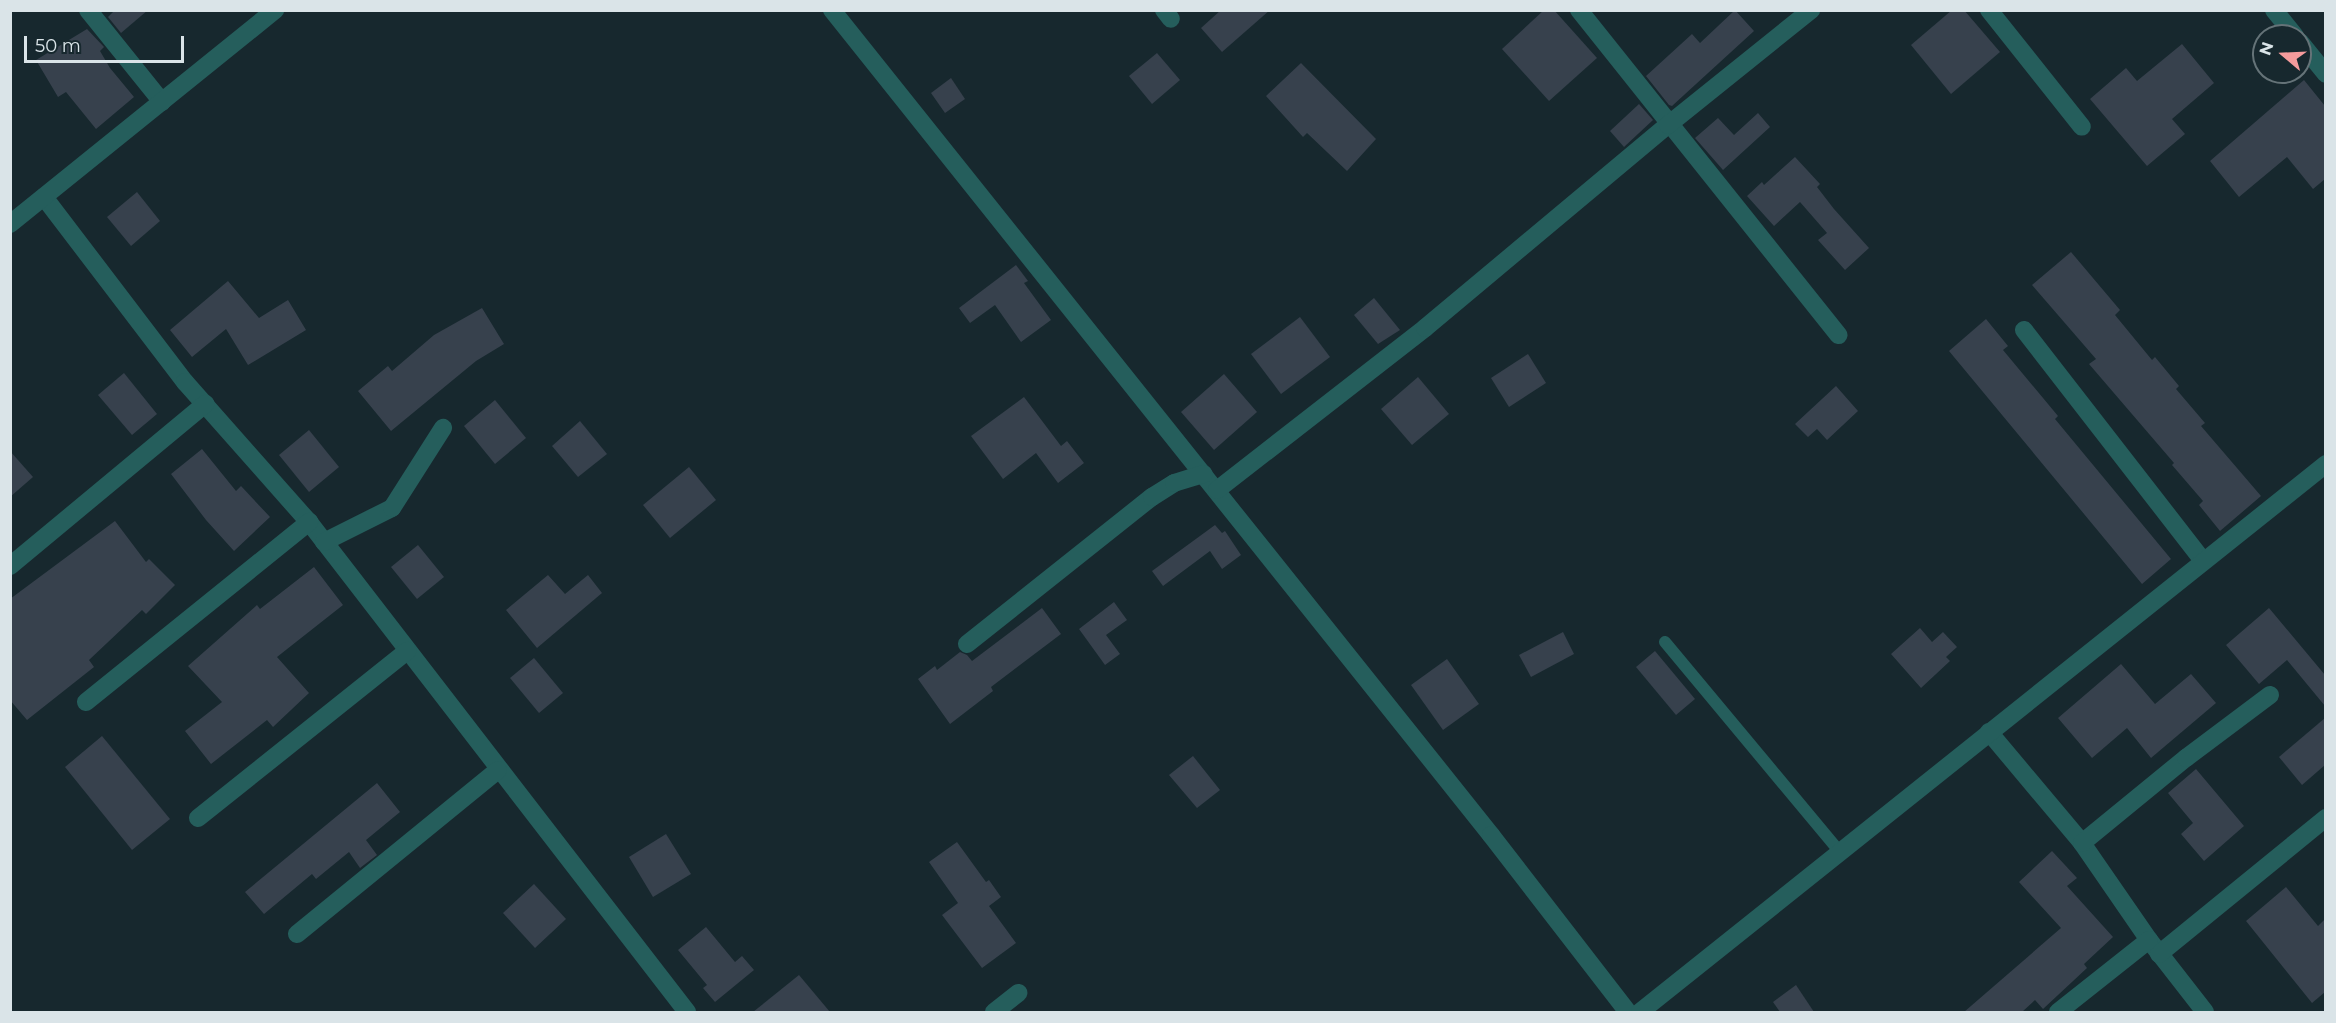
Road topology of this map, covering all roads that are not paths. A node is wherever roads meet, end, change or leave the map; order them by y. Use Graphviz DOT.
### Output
graph roads {
  1 [pos="88,10"];
  2 [pos="275,10"];
  3 [pos="832,10"];
  4 [pos="1579,10"];
  5 [pos="1811,10"];
  6 [pos="1989,10"];
  7 [pos="2274,10"];
  8 [pos="2285,24"];
  9 [pos="2312,57"];
  10 [pos="2325,74"];
  11 [pos="162,102"];
  12 [pos="1668,125"];
  13 [pos="2082,127"];
  14 [pos="44,197"];
  15 [pos="10,224"];
  16 [pos="2024,330"];
  17 [pos="1838,335"];
  18 [pos="205,405"];
  19 [pos="443,428"];
  20 [pos="2325,464"];
  21 [pos="1204,474"];
  22 [pos="1217,490"];
  23 [pos="309,522"];
  24 [pos="324,542"];
  25 [pos="2203,561"];
  26 [pos="10,566"];
  27 [pos="1665,642"];
  28 [pos="967,644"];
  29 [pos="407,651"];
  30 [pos="2270,695"];
  31 [pos="86,702"];
  32 [pos="1989,732"];
  33 [pos="498,770"];
  34 [pos="198,818"];
  35 [pos="2325,818"];
  36 [pos="2082,843"];
  37 [pos="1840,852"];
  38 [pos="297,934"];
  39 [pos="2154,947"];
  40 [pos="1018,993"];
  41 [pos="687,1012"];
  42 [pos="994,1012"];
  43 [pos="1628,1012"];
  44 [pos="1640,1012"];
  45 [pos="2058,1012"];
  46 [pos="2205,1012"];
  1 -- 11 [label="street"];
  2 -- 11 [label="street"];
  3 -- 21 [label="street"];
  4 -- 12 [label="street"];
  5 -- 12 [label="street"];
  6 -- 13 [label="street"];
  7 -- 8 [label="street"];
  9 -- 10 [label="street"];
  11 -- 14 [label="street"];
  12 -- 17 [label="street"];
  12 -- 22 [label="street"];
  14 -- 15 [label="street"];
  14 -- 18 [label="street"];
  16 -- 25 [label="street"];
  18 -- 23 [label="street"];
  18 -- 26 [label="street"];
  19 -- 24 [label="street"];
  20 -- 25 [label="street"];
  21 -- 22 [label="street"];
  21 -- 28 [label="street"];
  22 -- 43 [label="street"];
  23 -- 24 [label="street"];
  23 -- 31 [label="street"];
  24 -- 29 [label="street"];
  25 -- 32 [label="street"];
  27 -- 37 [label="lane"];
  29 -- 33 [label="street"];
  29 -- 34 [label="street"];
  30 -- 36 [label="street"];
  32 -- 36 [label="street"];
  32 -- 37 [label="street"];
  33 -- 38 [label="street"];
  33 -- 41 [label="street"];
  35 -- 39 [label="street"];
  36 -- 39 [label="street"];
  37 -- 44 [label="street"];
  39 -- 45 [label="street"];
  39 -- 46 [label="street"];
  40 -- 42 [label="street"];
}
